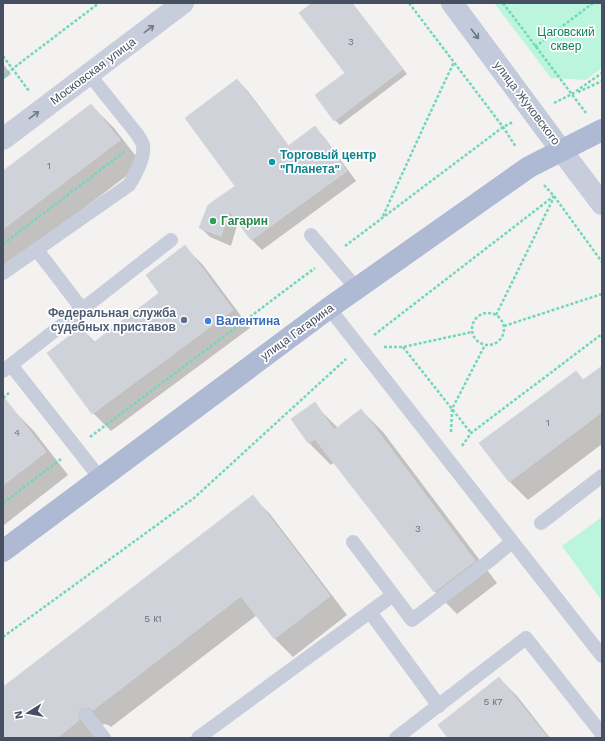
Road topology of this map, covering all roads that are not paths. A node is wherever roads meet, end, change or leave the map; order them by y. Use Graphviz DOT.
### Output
graph roads {
  1 [pos="183,3"];
  2 [pos="452,3"];
  3 [pos="89,74"];
  4 [pos="601,130"];
  5 [pos="3,138"];
  6 [pos="561,150"];
  7 [pos="602,204"];
  8 [pos="311,235"];
  9 [pos="171,240"];
  10 [pos="37,250"];
  11 [pos="3,274"];
  12 [pos="357,289"];
  13 [pos="329,308"];
  14 [pos="82,309"];
  15 [pos="7,368"];
  16 [pos="602,476"];
  17 [pos="100,478"];
  18 [pos="541,524"];
  19 [pos="353,542"];
  20 [pos="512,542"];
  21 [pos="3,551"];
  22 [pos="394,595"];
  23 [pos="370,612"];
  24 [pos="602,656"];
  25 [pos="439,706"];
  26 [pos="86,715"];
  27 [pos="602,734"];
  28 [pos="104,738"];
  29 [pos="198,738"];
  30 [pos="396,738"];
  3 -- 1 [label="street, Московская улица, one-way"];
  2 -- 6 [label="main road, улица Жуковского, one-way"];
  5 -- 3 [label="street, Московская улица, one-way"];
  3 -- 10 [label="lane"];
  4 -- 6 [label="main road, улица Гагарина"];
  6 -- 7 [label="street, улица Жуковского"];
  6 -- 12 [label="main road, улица Гагарина"];
  8 -- 12 [label="lane"];
  9 -- 14 [label="lane"];
  10 -- 11 [label="lane"];
  10 -- 14 [label="lane"];
  12 -- 13 [label="main road, улица Гагарина"];
  13 -- 17 [label="main road, улица Гагарина"];
  13 -- 20 [label="lane"];
  14 -- 15 [label="lane"];
  15 -- 17 [label="lane"];
  16 -- 18 [label="lane"];
  17 -- 21 [label="main road, улица Гагарина"];
  19 -- 22 [label="lane"];
  20 -- 22 [label="lane"];
  20 -- 24 [label="lane"];
  22 -- 23 [label="lane"];
  23 -- 25 [label="lane"];
  23 -- 29 [label="lane"];
  25 -- 27 [label="lane"];
  25 -- 30 [label="lane"];
  26 -- 28 [label="lane"];
}
